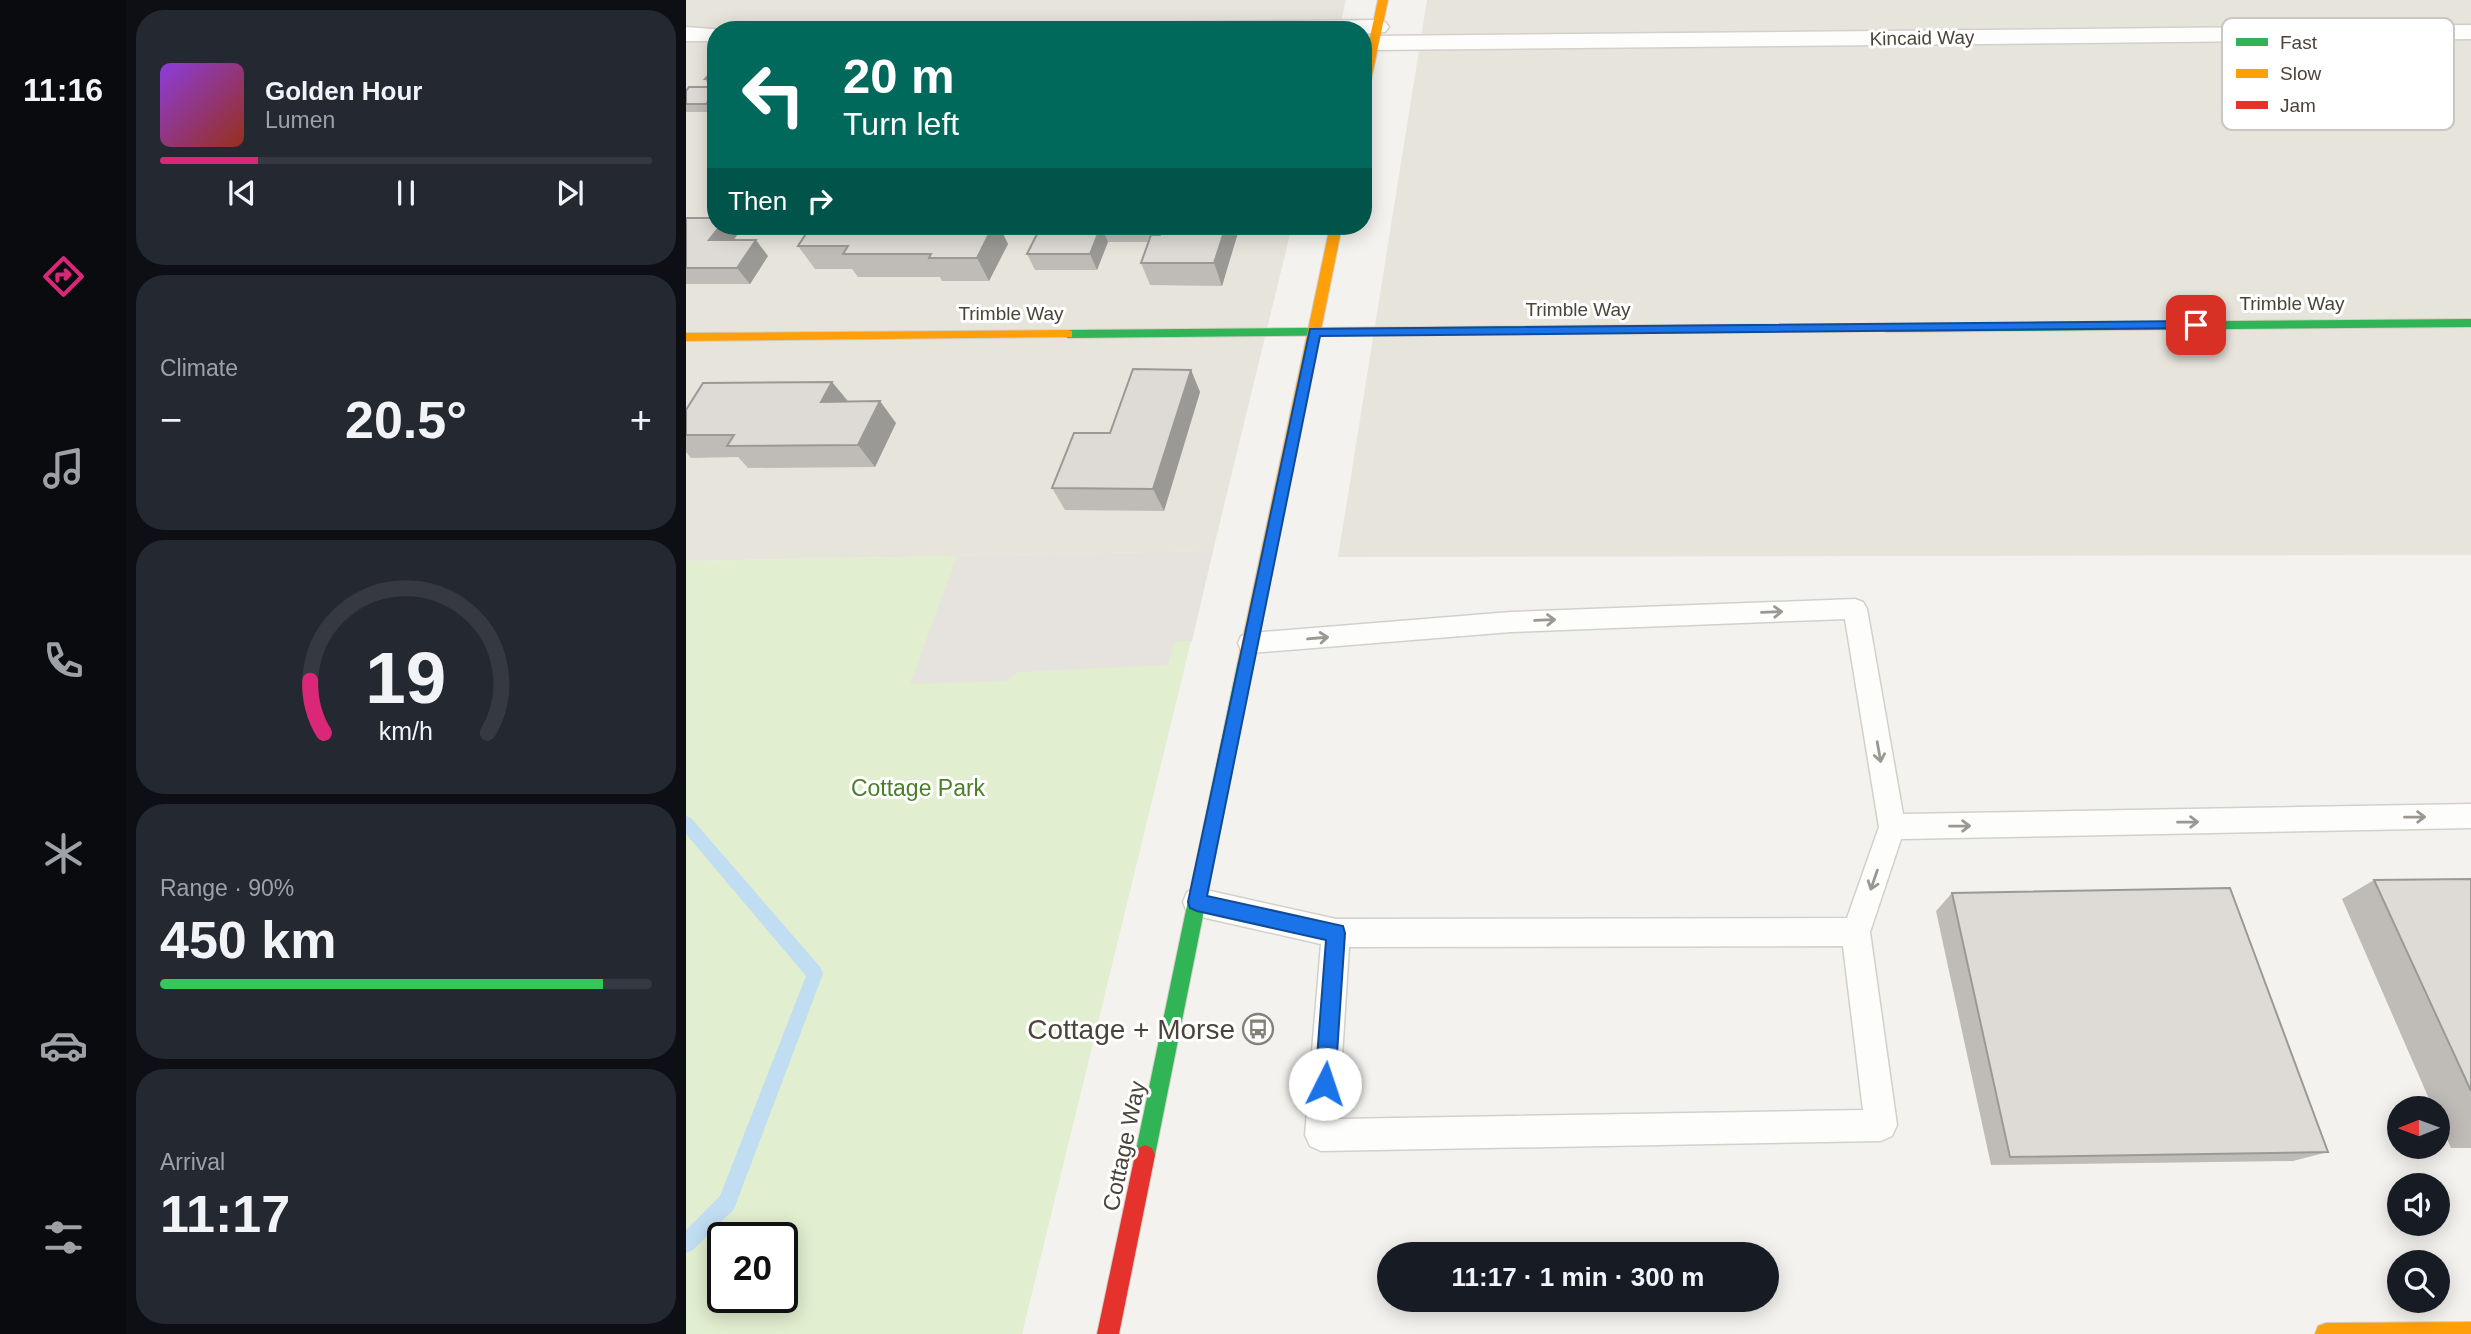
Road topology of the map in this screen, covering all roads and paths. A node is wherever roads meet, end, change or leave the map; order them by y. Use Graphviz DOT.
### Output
graph roads {
  1 [pos="1382,0"];
  2 [pos="2222,33"];
  3 [pos="686,34"];
  4 [pos="707,34"];
  5 [pos="1372,35"];
  6 [pos="1375,35"];
  7 [pos="1372,50"];
  8 [pos="1334,235"];
  9 [pos="2471,323"];
  10 [pos="1314,332"];
  11 [pos="686,337"];
  12 [pos="1250,643"];
  13 [pos="2471,816"];
  14 [pos="1892,827"];
  15 [pos="1197,902"];
  16 [pos="1856,932"];
  17 [pos="1336,933"];
  18 [pos="2471,1333"];
  19 [pos="1108,1334"];
  20 [pos="2326,1334"];
  1 -- 6 [label="street"];
  2 -- 6 [label="street, Kincaid Way"];
  3 -- 4 [label="street"];
  5 -- 6 [label="street, Kincaid Way"];
  6 -- 7 [label="street"];
  8 -- 10 [label="street, Cottage Way"];
  9 -- 10 [label="street, Trimble Way"];
  10 -- 11 [label="street, Trimble Way"];
  10 -- 12 [label="street, Cottage Way"];
  12 -- 14 [label="lane, one-way"];
  12 -- 15 [label="street, Cottage Way"];
  14 -- 13 [label="lane, one-way"];
  14 -- 16 [label="lane, one-way"];
  15 -- 17 [label="lane"];
  15 -- 19 [label="street, Cottage Way"];
  16 -- 17 [label="lane"];
  16 -- 17 [label="lane"];
  18 -- 20 [label="street"];
}
